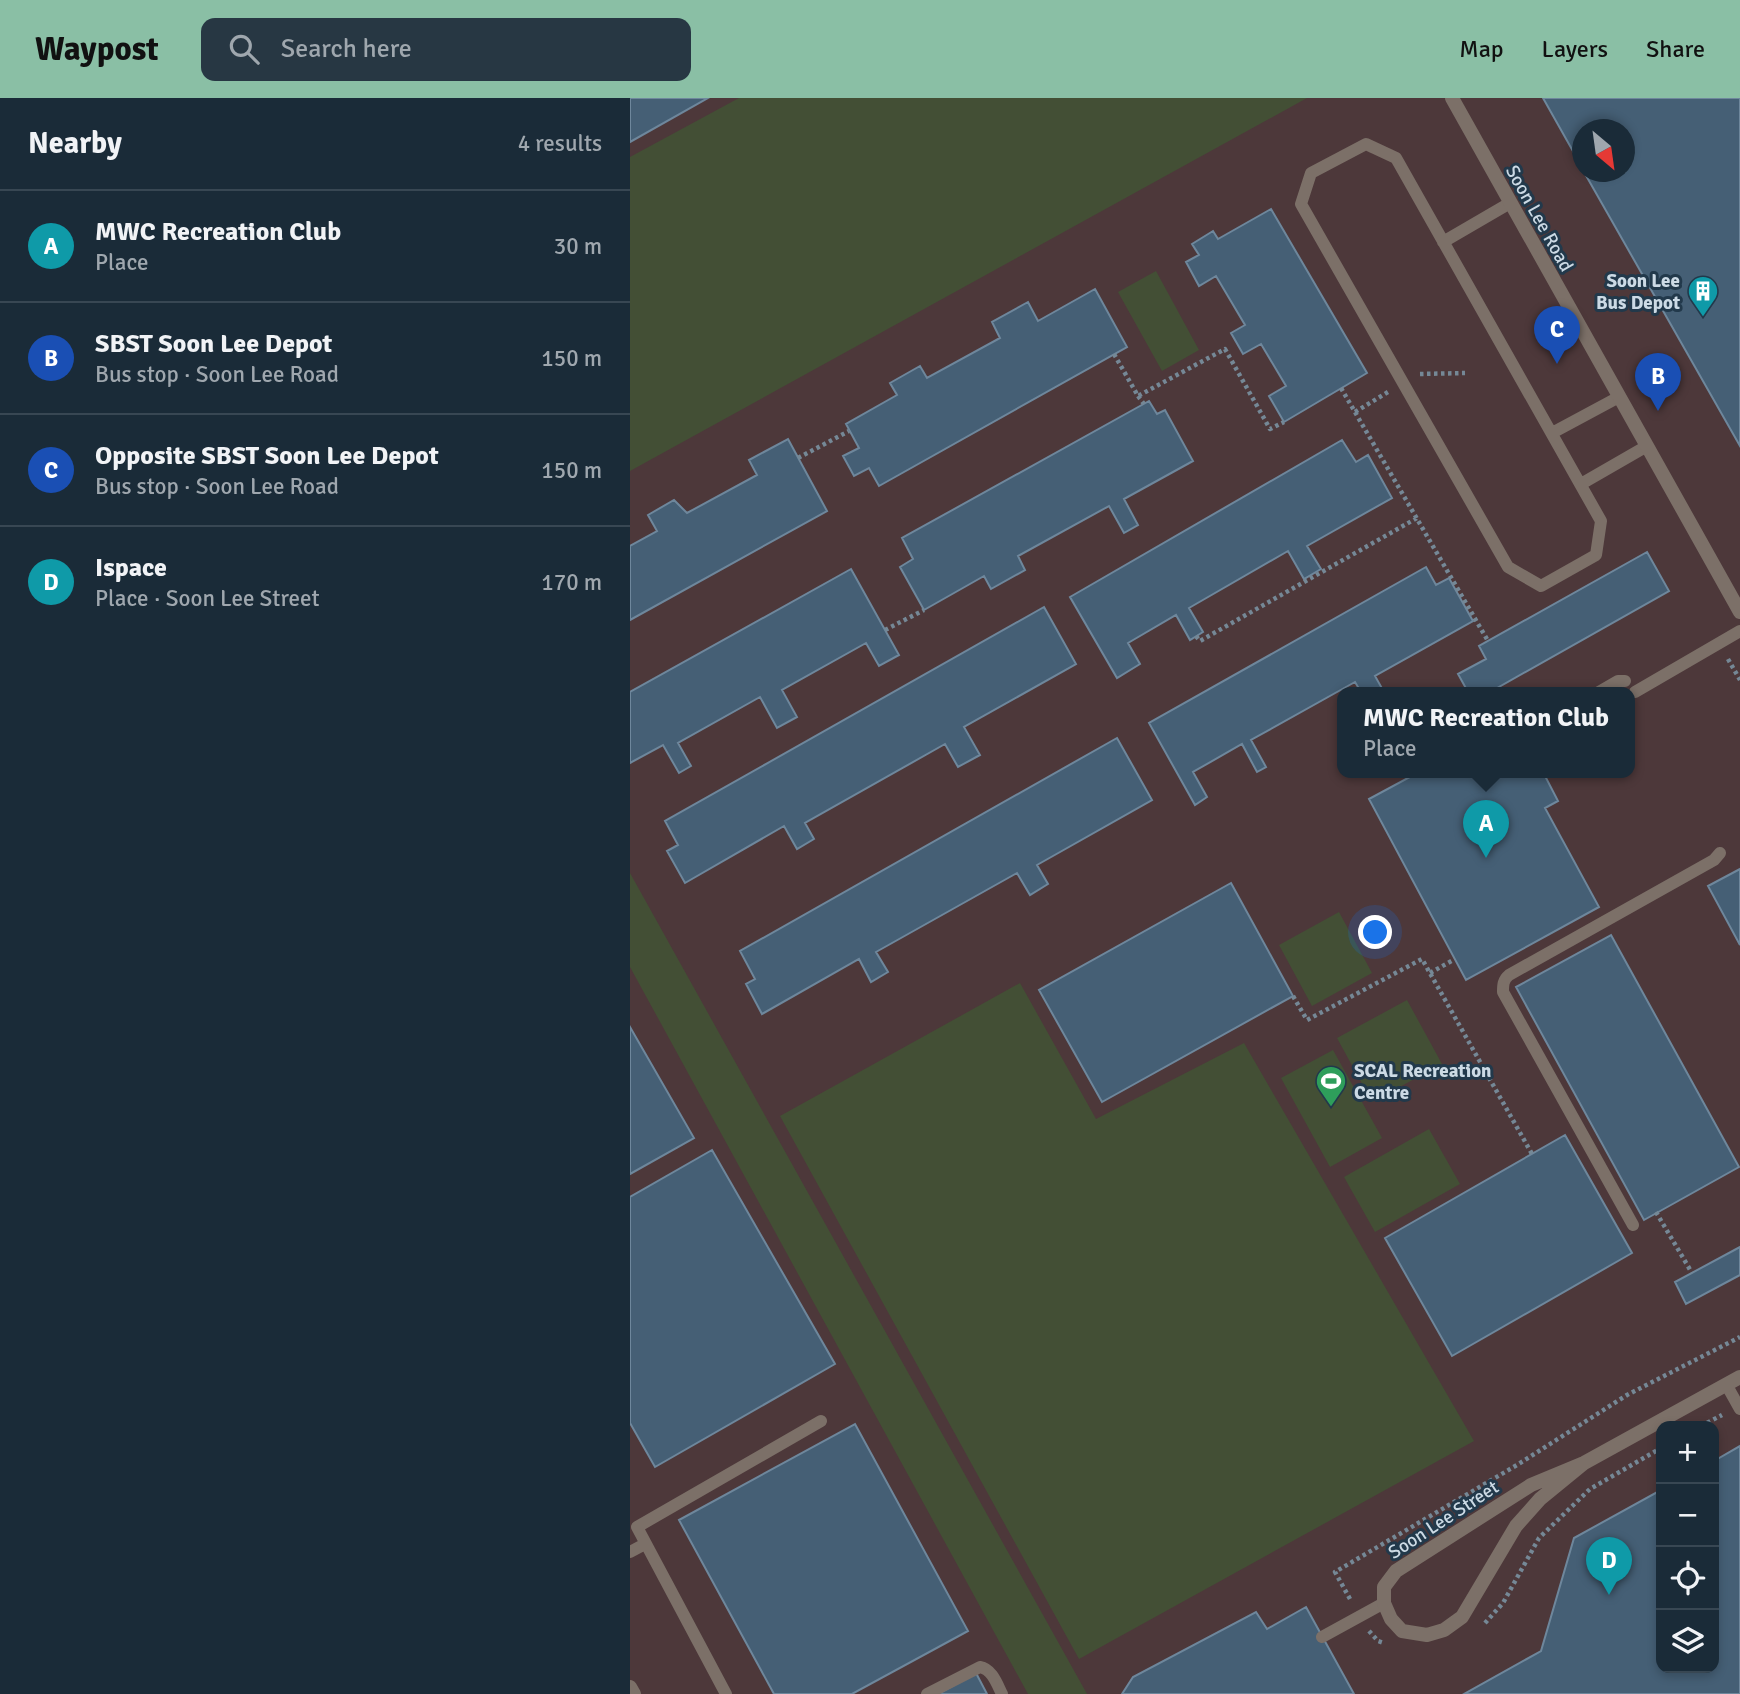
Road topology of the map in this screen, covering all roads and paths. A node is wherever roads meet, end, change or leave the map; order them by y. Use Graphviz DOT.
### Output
graph roads {
  1 [pos="1452,98"];
  2 [pos="1510,203"];
  3 [pos="1443,242"];
  4 [pos="1114,354"];
  5 [pos="1341,388"];
  6 [pos="1138,396"];
  7 [pos="1619,397"];
  8 [pos="1144,404"];
  9 [pos="1284,422"];
  10 [pos="849,430"];
  11 [pos="1552,433"];
  12 [pos="1647,446"];
  13 [pos="798,458"];
  14 [pos="1581,484"];
  15 [pos="1416,518"];
  16 [pos="924,610"];
  17 [pos="1740,612"];
  18 [pos="885,630"];
  19 [pos="1740,631"];
  20 [pos="1196,636"];
  21 [pos="1488,641"];
  22 [pos="1625,681"];
  23 [pos="1608,687"];
  24 [pos="1635,691"];
  25 [pos="1720,853"];
  26 [pos="1455,959"];
  27 [pos="1430,973"];
  28 [pos="1293,996"];
  29 [pos="1532,1154"];
  30 [pos="1656,1213"];
  31 [pos="1633,1225"];
  32 [pos="1692,1273"];
  33 [pos="1740,1377"];
  34 [pos="1726,1384"];
  35 [pos="1740,1409"];
  36 [pos="821,1421"];
  37 [pos="1584,1463"];
  38 [pos="645,1544"];
  39 [pos="630,1552"];
  40 [pos="1384,1602"];
  41 [pos="1322,1637"];
  42 [pos="630,1687"];
  43 [pos="634,1694"];
  44 [pos="726,1694"];
  45 [pos="927,1694"];
  46 [pos="1002,1694"];
  1 -- 2 [label="street, Soon Lee Road"];
  2 -- 3 [label="lane"];
  2 -- 7 [label="street, Soon Lee Road"];
  3 -- 11 [label="lane"];
  3 -- 14 [label="lane"];
  4 -- 6 [label="path"];
  5 -- 15 [label="path"];
  6 -- 8 [label="path"];
  6 -- 9 [label="path"];
  7 -- 11 [label="lane"];
  7 -- 12 [label="street, Soon Lee Road"];
  10 -- 13 [label="path"];
  11 -- 14 [label="lane"];
  12 -- 14 [label="lane"];
  12 -- 17 [label="street, Soon Lee Road"];
  15 -- 20 [label="path"];
  15 -- 21 [label="path"];
  16 -- 18 [label="path"];
  19 -- 24 [label="lane"];
  22 -- 23 [label="lane"];
  25 -- 31 [label="lane"];
  26 -- 27 [label="path"];
  27 -- 28 [label="path"];
  27 -- 29 [label="path"];
  30 -- 32 [label="path"];
  33 -- 34 [label="street, Soon Lee Street"];
  34 -- 35 [label="lane"];
  34 -- 37 [label="street, Soon Lee Street"];
  36 -- 38 [label="lane"];
  37 -- 40 [label="street, Soon Lee Street"];
  37 -- 40 [label="street, Soon Lee Street"];
  38 -- 39 [label="lane"];
  38 -- 44 [label="lane"];
  40 -- 41 [label="lane"];
  42 -- 43 [label="street"];
  45 -- 46 [label="lane"];
}
